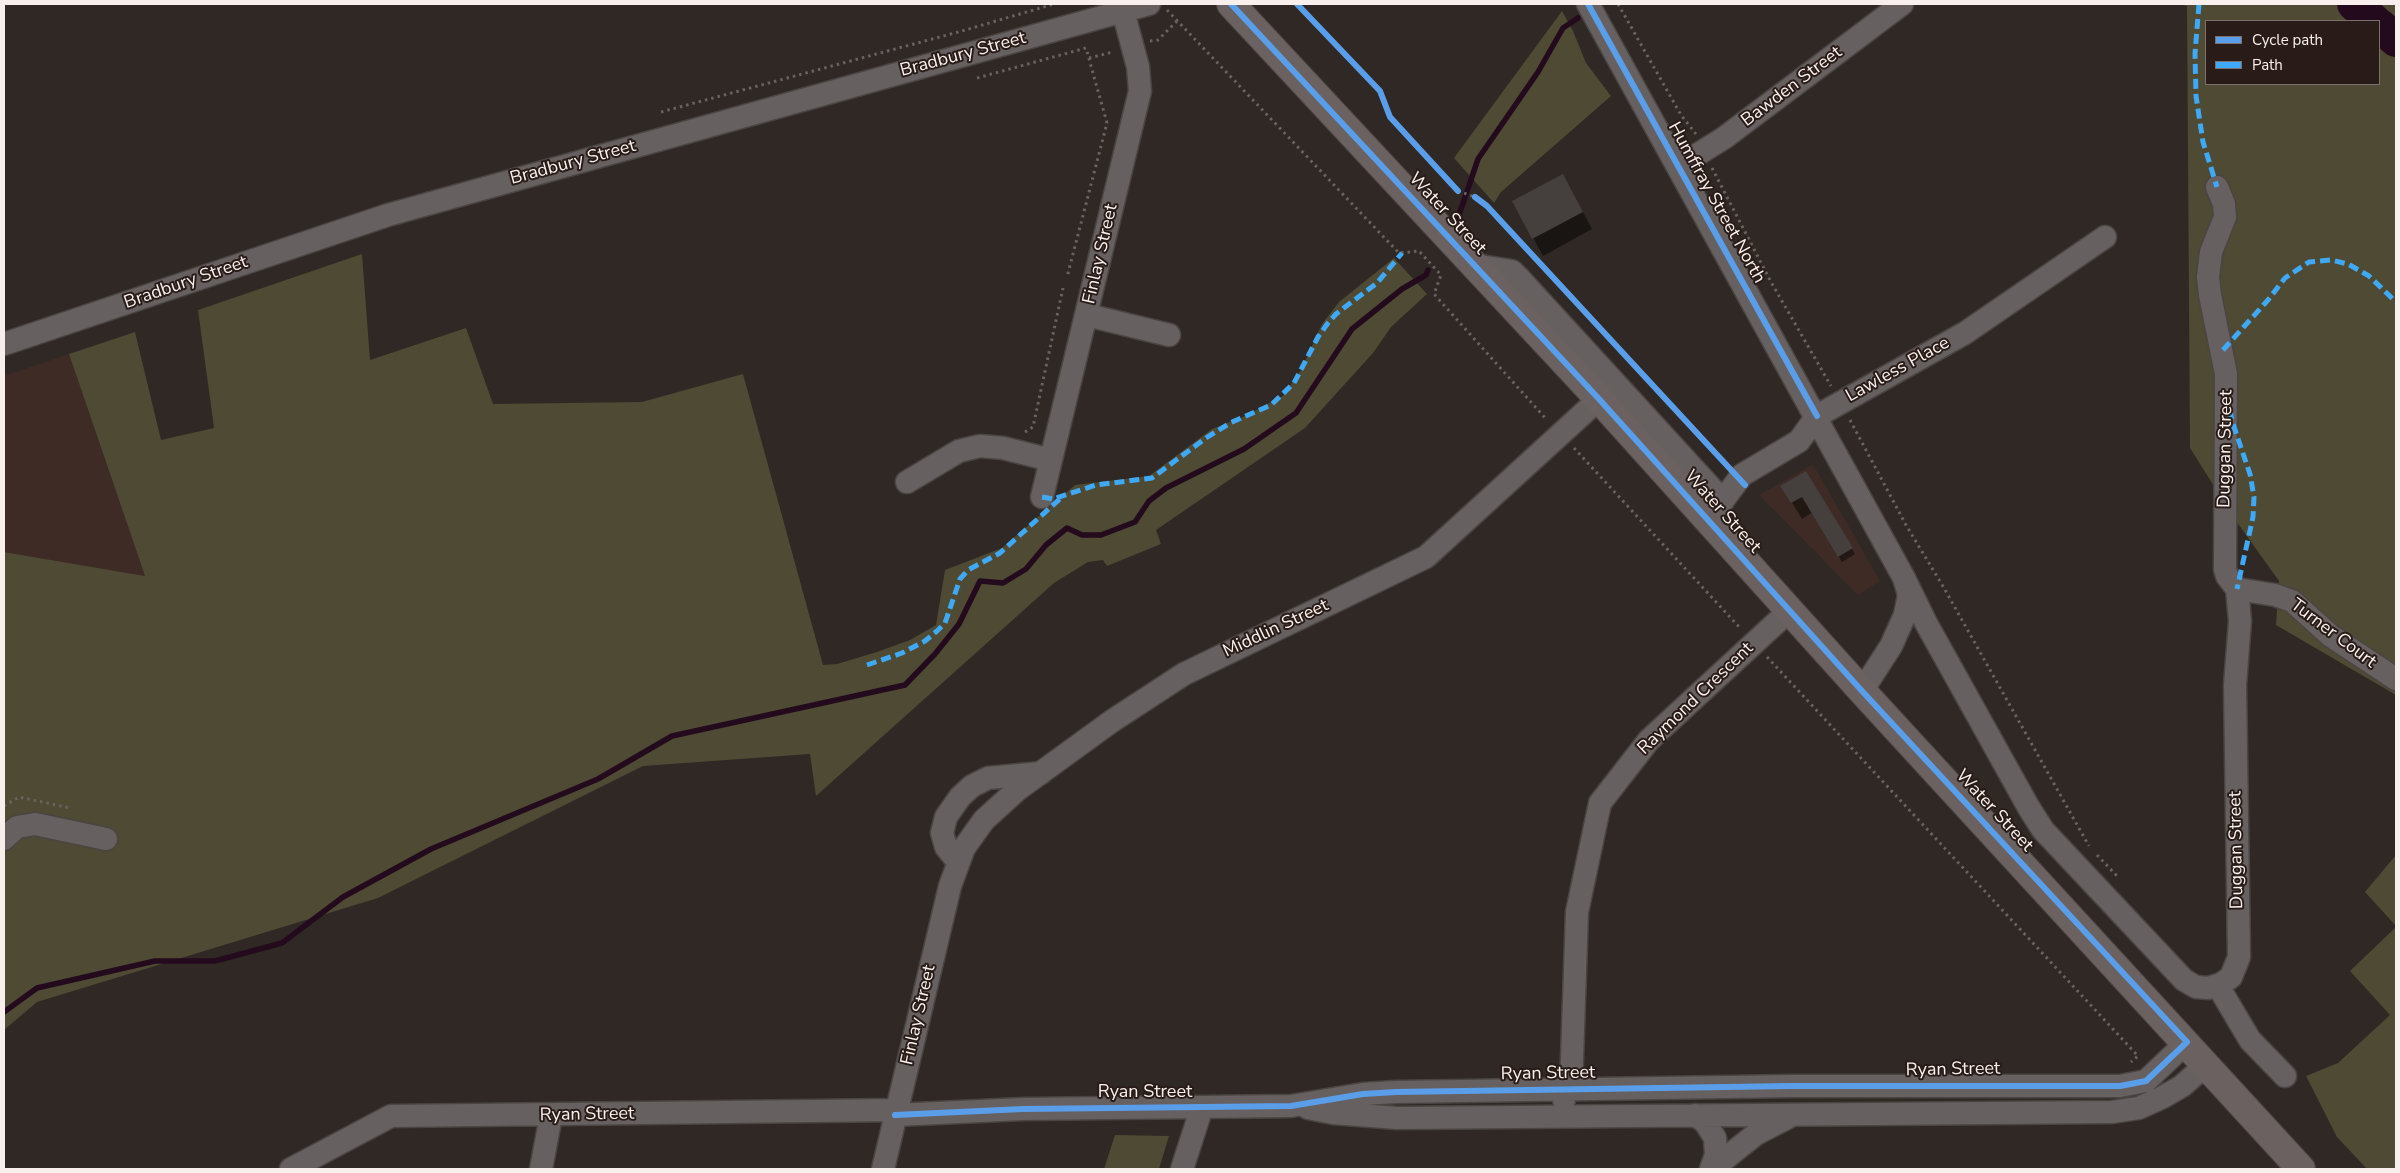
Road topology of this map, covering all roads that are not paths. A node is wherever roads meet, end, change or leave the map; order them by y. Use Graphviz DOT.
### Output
graph roads {
  1 [pos="1148,4"];
  2 [pos="1231,4"];
  3 [pos="1588,4"];
  4 [pos="1902,4"];
  5 [pos="1123,11"];
  6 [pos="1679,166"];
  7 [pos="2217,187"];
  8 [pos="2105,237"];
  9 [pos="1474,265"];
  10 [pos="1087,316"];
  11 [pos="1168,335"];
  12 [pos="4,344"];
  13 [pos="1599,399"];
  14 [pos="1817,416"];
  15 [pos="1051,460"];
  16 [pos="908,482"];
  17 [pos="1042,497"];
  18 [pos="1716,510"];
  19 [pos="1904,578"];
  20 [pos="2237,589"];
  21 [pos="1790,610"];
  22 [pos="2396,679"];
  23 [pos="1862,691"];
  24 [pos="1041,772"];
  25 [pos="4,839"];
  26 [pos="106,839"];
  27 [pos="958,862"];
  28 [pos="2218,986"];
  29 [pos="2187,1042"];
  30 [pos="2207,1064"];
  31 [pos="2285,1076"];
  32 [pos="1571,1088"];
  33 [pos="1377,1093"];
  34 [pos="1291,1106"];
  35 [pos="1202,1107"];
  36 [pos="896,1113"];
  37 [pos="1802,1114"];
  38 [pos="1695,1115"];
  39 [pos="551,1116"];
  40 [pos="1564,1116"];
  41 [pos="1381,1117"];
  42 [pos="291,1169"];
  43 [pos="541,1169"];
  44 [pos="882,1169"];
  45 [pos="1182,1169"];
  46 [pos="1712,1169"];
  47 [pos="2301,1169"];
  1 -- 5 [label="street, Bradbury Street"];
  2 -- 9 [label="main road, Water Street"];
  3 -- 6 [label="street, Humffray Street North"];
  4 -- 6 [label="street, Bawden Street"];
  5 -- 10 [label="street, Finlay Street"];
  5 -- 12 [label="street, Bradbury Street"];
  6 -- 14 [label="street, Humffray Street North"];
  7 -- 20 [label="street, Duggan Street"];
  8 -- 14 [label="street, Lawless Place"];
  9 -- 13 [label="main road, Water Street"];
  9 -- 18 [label="street"];
  10 -- 11 [label="street"];
  10 -- 15 [label="street, Finlay Street"];
  13 -- 18 [label="main road, Water Street"];
  13 -- 24 [label="street, Middlin Street"];
  14 -- 18 [label="street, Lawless Place"];
  14 -- 19 [label="street, Humffray Street North"];
  15 -- 16 [label="street"];
  15 -- 17 [label="street, Finlay Street"];
  18 -- 21 [label="main road, Water Street"];
  19 -- 23 [label="street, Humffray Street North"];
  19 -- 28 [label="street"];
  20 -- 22 [label="street, Turner Court"];
  20 -- 28 [label="street, Duggan Street"];
  21 -- 23 [label="main road, Water Street"];
  21 -- 32 [label="street, Raymond Crescent"];
  23 -- 29 [label="main road, Water Street"];
  24 -- 27 [label="street, Middlin Street"];
  24 -- 27 [label="street"];
  25 -- 26 [label="street"];
  27 -- 36 [label="street, Finlay Street"];
  28 -- 31 [label="street"];
  29 -- 30 [label="main road, Water Street"];
  29 -- 32 [label="street, Ryan Street"];
  30 -- 37 [label="street, Ryan Street"];
  30 -- 47 [label="main road, Water Street"];
  32 -- 33 [label="street, Ryan Street"];
  32 -- 40 [label="street, Raymond Crescent"];
  33 -- 34 [label="street, Ryan Street"];
  33 -- 41 [label="street"];
  34 -- 35 [label="street, Ryan Street"];
  34 -- 41 [label="street, Ryan Street"];
  35 -- 36 [label="street, Ryan Street"];
  35 -- 45 [label="street"];
  36 -- 39 [label="street, Ryan Street"];
  36 -- 44 [label="street, Finlay Street"];
  37 -- 38 [label="street, Ryan Street"];
  37 -- 46 [label="street"];
  38 -- 40 [label="street, Ryan Street"];
  38 -- 46 [label="street"];
  39 -- 42 [label="street, Ryan Street"];
  39 -- 43 [label="street"];
  40 -- 41 [label="street, Ryan Street"];
}
